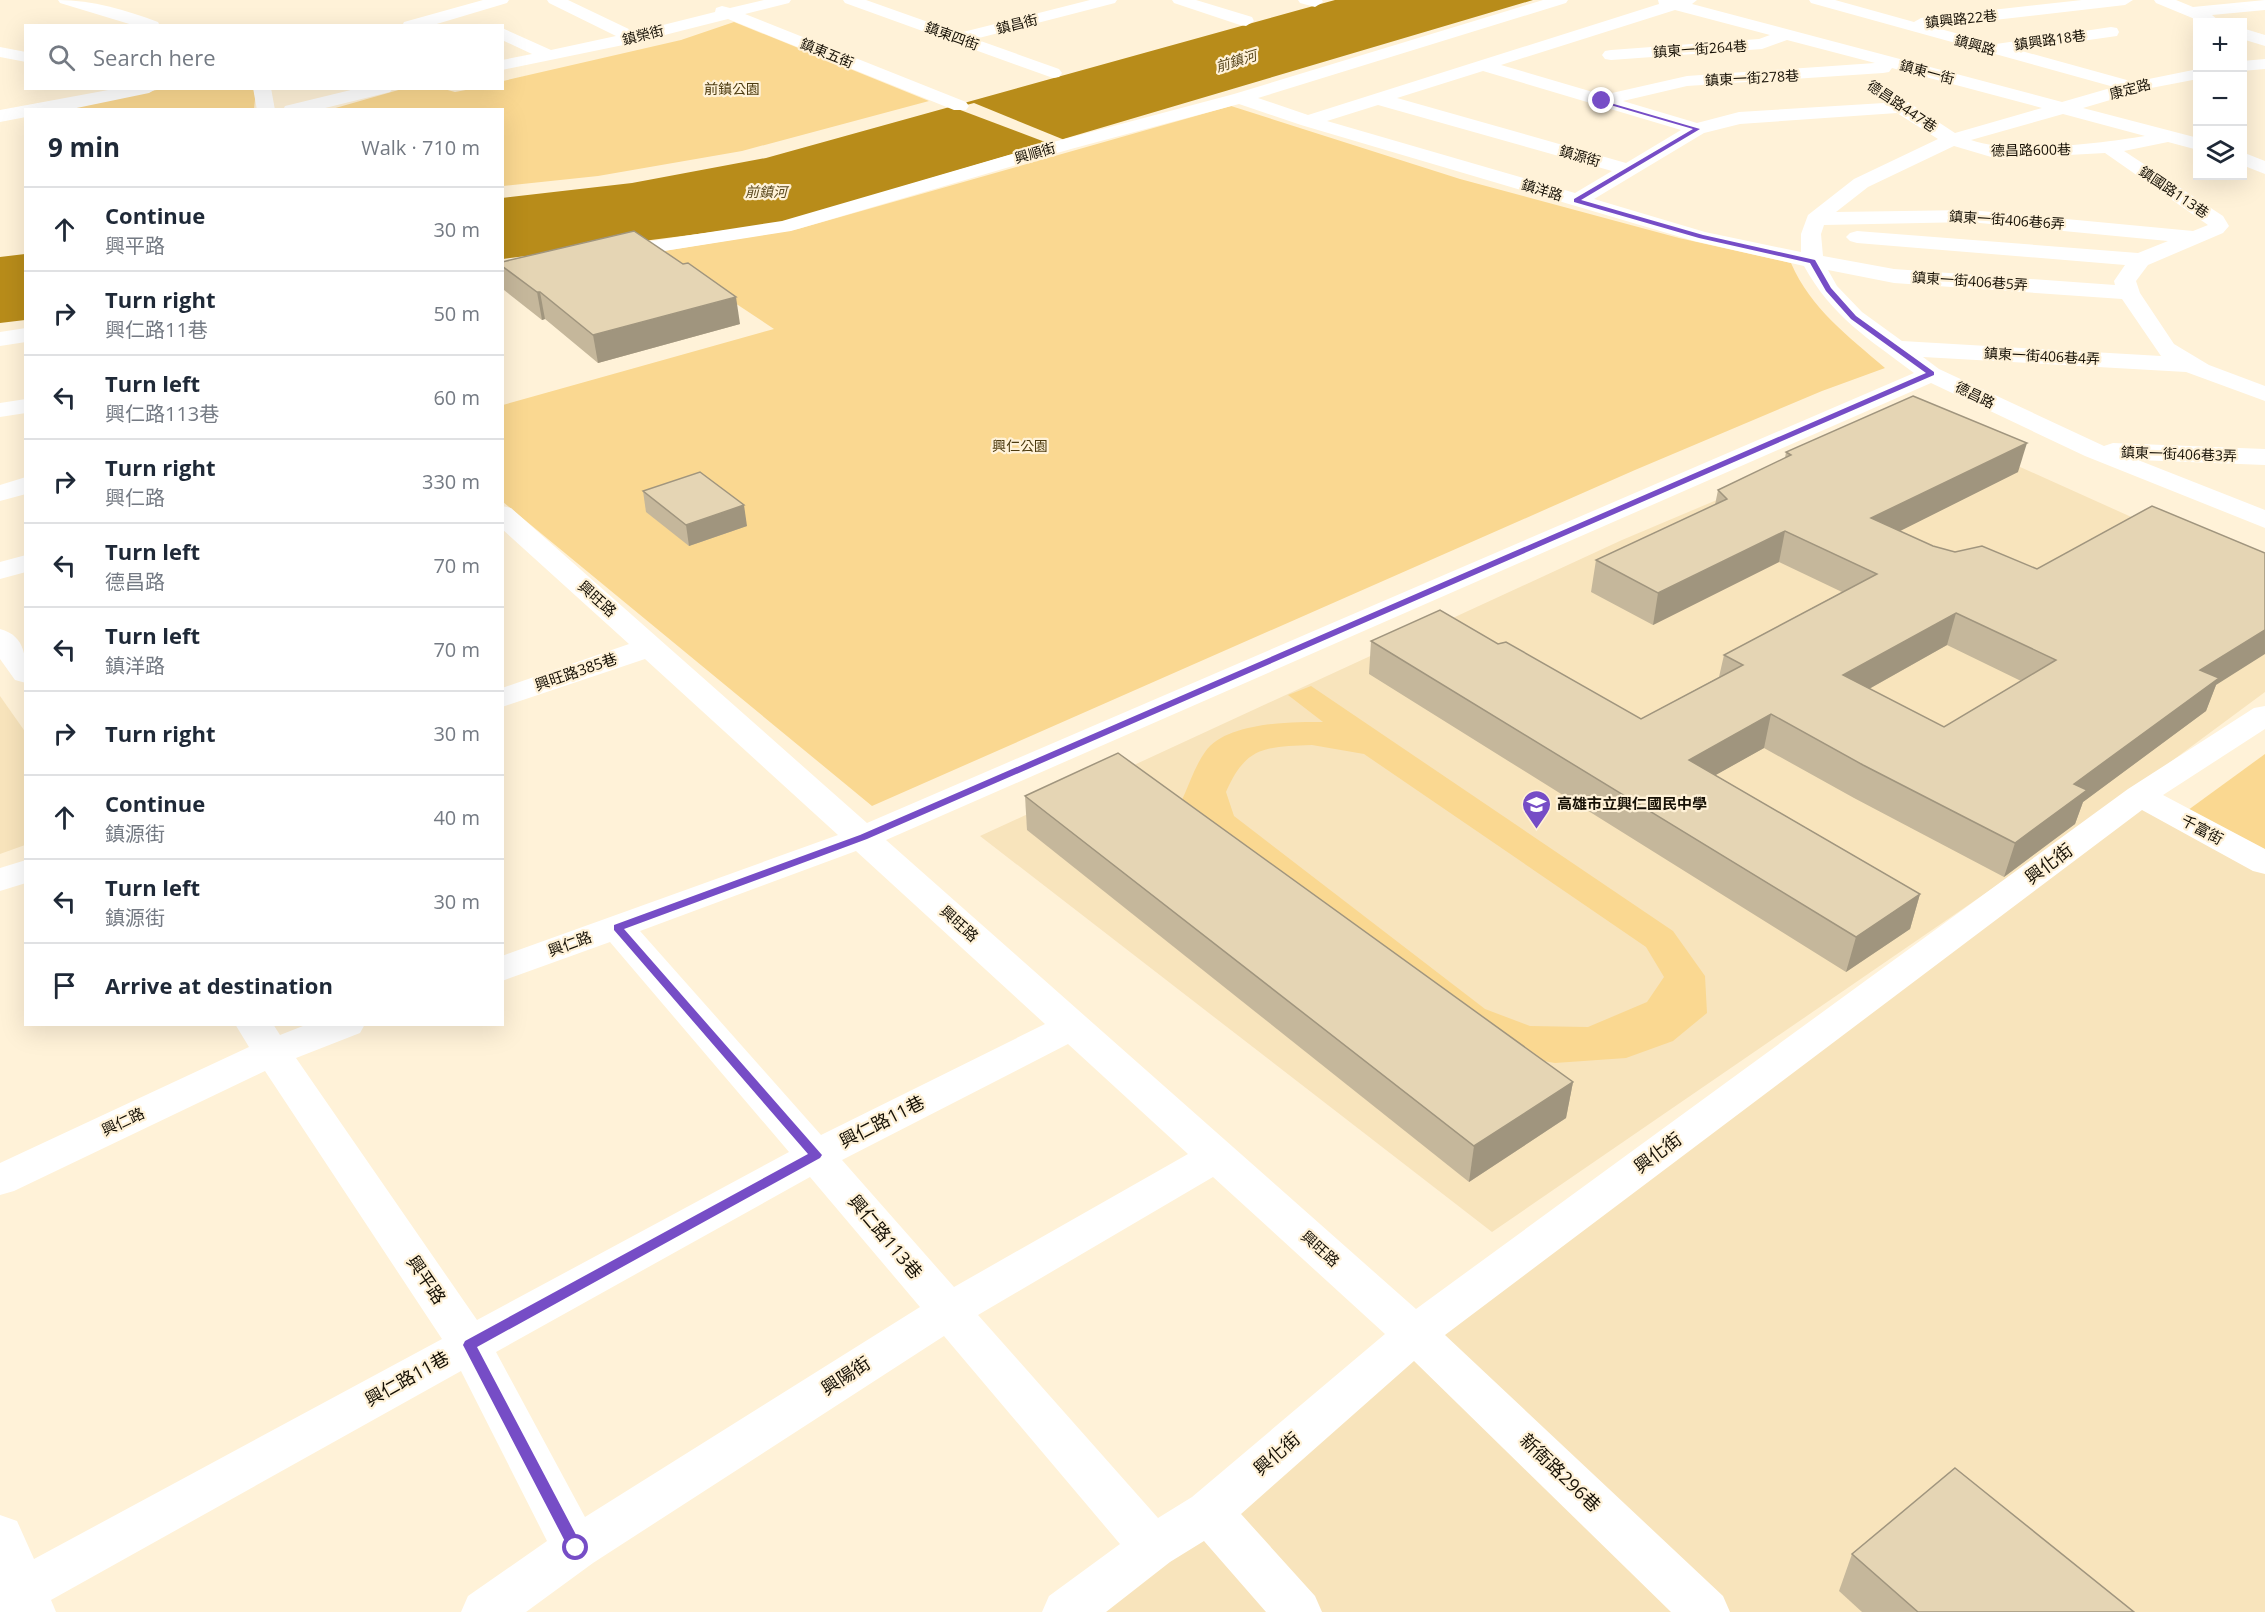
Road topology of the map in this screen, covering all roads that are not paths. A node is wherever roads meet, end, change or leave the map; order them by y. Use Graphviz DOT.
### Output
graph roads {
  1 [pos="66,0"];
  2 [pos="501,0"];
  3 [pos="555,0"];
  4 [pos="783,0"];
  5 [pos="851,0"];
  6 [pos="1109,0"];
  7 [pos="1180,0"];
  8 [pos="1560,0"];
  9 [pos="2034,0"];
  10 [pos="2125,0"];
  11 [pos="2162,0"];
  12 [pos="1673,1"];
  13 [pos="1840,1"];
  14 [pos="1030,3"];
  15 [pos="705,4"];
  16 [pos="429,5"];
  17 [pos="2265,5"];
  18 [pos="2055,9"];
  19 [pos="458,12"];
  20 [pos="2191,12"];
  21 [pos="726,13"];
  22 [pos="1057,13"];
  23 [pos="2207,18"];
  24 [pos="477,21"];
  25 [pos="1246,21"];
  26 [pos="1621,22"];
  27 [pos="1926,23"];
  28 [pos="147,24"];
  29 [pos="417,24"];
  30 [pos="1904,25"];
  31 [pos="1466,29"];
  32 [pos="504,34"];
  33 [pos="1786,34"];
  34 [pos="2247,35"];
  35 [pos="633,38"];
  36 [pos="960,38"];
  37 [pos="1688,39"];
  38 [pos="2265,41"];
  39 [pos="2009,46"];
  40 [pos="1989,48"];
  41 [pos="1533,50"];
  42 [pos="0,52"];
  43 [pos="1611,55"];
  44 [pos="551,56"];
  45 [pos="24,57"];
  46 [pos="2265,64"];
  47 [pos="504,65"];
  48 [pos="1903,65"];
  49 [pos="1484,66"];
  50 [pos="2247,66"];
  51 [pos="1851,71"];
  52 [pos="1053,73"];
  53 [pos="2193,75"];
  54 [pos="2141,85"];
  55 [pos="139,90"];
  56 [pos="262,90"];
  57 [pos="376,90"];
  58 [pos="1240,98"];
  59 [pos="1379,99"];
  60 [pos="1602,101"];
  61 [pos="960,106"];
  62 [pos="1900,107"];
  63 [pos="46,108"];
  64 [pos="266,108"];
  65 [pos="300,108"];
  66 [pos="2062,108"];
  67 [pos="24,111"];
  68 [pos="0,116"];
  69 [pos="1308,121"];
  70 [pos="1697,129"];
  71 [pos="2174,137"];
  72 [pos="1954,139"];
  73 [pos="2193,143"];
  74 [pos="2111,147"];
  75 [pos="2247,158"];
  76 [pos="2247,159"];
  77 [pos="2265,161"];
  78 [pos="2265,168"];
  79 [pos="1627,169"];
  80 [pos="1576,201"];
  81 [pos="1813,226"];
  82 [pos="2198,237"];
  83 [pos="596,255"];
  84 [pos="2140,260"];
  85 [pos="1812,261"];
  86 [pos="2129,293"];
  87 [pos="24,335"];
  88 [pos="0,339"];
  89 [pos="1894,348"];
  90 [pos="2190,365"];
  91 [pos="1931,374"];
  92 [pos="2265,394"];
  93 [pos="24,406"];
  94 [pos="0,410"];
  95 [pos="2094,451"];
  96 [pos="2265,458"];
  97 [pos="24,486"];
  98 [pos="0,493"];
  99 [pos="504,516"];
  100 [pos="2265,520"];
  101 [pos="24,564"];
  102 [pos="0,571"];
  103 [pos="0,638"];
  104 [pos="650,647"];
  105 [pos="24,672"];
  106 [pos="504,697"];
  107 [pos="2258,728"];
  108 [pos="2140,796"];
  109 [pos="863,837"];
  110 [pos="2265,863"];
  111 [pos="24,872"];
  112 [pos="0,880"];
  113 [pos="618,927"];
  114 [pos="504,968"];
  115 [pos="335,1026"];
  116 [pos="1072,1026"];
  117 [pos="262,1038"];
  118 [pos="816,1155"];
  119 [pos="1216,1156"];
  120 [pos="0,1180"];
  121 [pos="947,1312"];
  122 [pos="1415,1334"];
  123 [pos="470,1345"];
  124 [pos="1209,1512"];
  125 [pos="0,1536"];
  126 [pos="1153,1547"];
  127 [pos="576,1548"];
  128 [pos="18,1602"];
  129 [pos="486,1612"];
  130 [pos="1067,1612"];
  131 [pos="1297,1612"];
  132 [pos="1705,1612"];
  1 -- 28 [label="street"];
  2 -- 19 [label="street"];
  3 -- 35 [label="street"];
  4 -- 21 [label="street, 鎮榮街"];
  5 -- 36 [label="street, 鎮東四街"];
  6 -- 22 [label="street, 鎮昌街"];
  7 -- 25 [label="street"];
  8 -- 31 [label="street, 興順街"];
  9 -- 18 [label="street"];
  10 -- 18 [label="street, 鎮興路22巷"];
  11 -- 20 [label="street"];
  12 -- 26 [label="street"];
  12 -- 33 [label="street, 鎮東一街"];
  13 -- 27 [label="street, 鎮興路"];
  13 -- 30 [label="street, 鎮興路"];
  14 -- 22 [label="street"];
  15 -- 21 [label="street, 鎮東五街"];
  16 -- 19 [label="street"];
  17 -- 20 [label="street"];
  18 -- 27 [label="street, 鎮興路22巷"];
  18 -- 39 [label="street, 鎮興路18巷"];
  19 -- 24 [label="street"];
  19 -- 29 [label="street"];
  20 -- 23 [label="street"];
  21 -- 35 [label="street, 鎮榮街"];
  21 -- 61 [label="street, 鎮東五街"];
  22 -- 36 [label="street, 鎮昌街"];
  26 -- 37 [label="street"];
  26 -- 41 [label="street"];
  27 -- 30 [label="street, 鎮興路22巷"];
  27 -- 39 [label="street, 鎮興路"];
  30 -- 40 [label="street, 鎮興路"];
  31 -- 41 [label="street"];
  31 -- 58 [label="street, 興順街"];
  32 -- 44 [label="street"];
  33 -- 43 [label="street, 鎮東一街264巷"];
  33 -- 48 [label="street, 鎮東一街"];
  34 -- 38 [label="street"];
  35 -- 44 [label="street, 鎮榮街"];
  36 -- 52 [label="street, 鎮東四街"];
  39 -- 40 [label="street, 鎮興路18巷"];
  39 -- 54 [label="street, 鎮興路"];
  40 -- 54 [label="street, 鎮興路"];
  41 -- 49 [label="street"];
  42 -- 45 [label="street"];
  44 -- 47 [label="street, 鎮榮街"];
  46 -- 50 [label="street"];
  48 -- 51 [label="street, 鎮東一街278巷"];
  48 -- 66 [label="street, 鎮東一街"];
  49 -- 59 [label="street"];
  49 -- 60 [label="street"];
  51 -- 60 [label="street, 鎮東一街278巷"];
  51 -- 62 [label="street, 德昌路447巷"];
  53 -- 54 [label="street, 康定路"];
  54 -- 66 [label="street, 康定路"];
  55 -- 63 [label="street"];
  56 -- 64 [label="street"];
  57 -- 65 [label="street"];
  58 -- 69 [label="street, 鎮洋路"];
  58 -- 83 [label="street, 興順街"];
  59 -- 69 [label="street"];
  59 -- 79 [label="street, 鎮源街"];
  60 -- 70 [label="street"];
  62 -- 70 [label="street"];
  62 -- 72 [label="street, 德昌路447巷"];
  66 -- 71 [label="street, 鎮東一街"];
  66 -- 72 [label="street"];
  67 -- 68 [label="street"];
  69 -- 80 [label="street, 鎮洋路"];
  70 -- 79 [label="street"];
  71 -- 73 [label="street, 鎮東一街"];
  71 -- 74 [label="street, 鎮國路113巷"];
  72 -- 74 [label="street, 德昌路600巷"];
  72 -- 81 [label="street"];
  74 -- 82 [label="street, 鎮國路113巷"];
  75 -- 77 [label="street"];
  76 -- 78 [label="street"];
  79 -- 80 [label="street"];
  80 -- 85 [label="street, 鎮洋路"];
  81 -- 82 [label="street, 鎮東一街406巷6弄"];
  81 -- 84 [label="street, 鎮東一街406巷6弄"];
  81 -- 85 [label="street, 德昌路"];
  82 -- 84 [label="street, 鎮國路113巷"];
  84 -- 86 [label="street"];
  85 -- 86 [label="street, 鎮東一街406巷5弄"];
  85 -- 89 [label="street, 德昌路"];
  86 -- 90 [label="street"];
  87 -- 88 [label="street"];
  89 -- 90 [label="street, 鎮東一街406巷4弄"];
  89 -- 91 [label="street, 德昌路"];
  90 -- 92 [label="street"];
  91 -- 95 [label="street, 德昌路"];
  91 -- 109 [label="street, 興仁路"];
  93 -- 94 [label="street"];
  95 -- 96 [label="street, 鎮東一街406巷3弄"];
  95 -- 100 [label="street, 德昌路"];
  97 -- 98 [label="street"];
  99 -- 104 [label="street, 興旺路"];
  101 -- 102 [label="street"];
  103 -- 105 [label="street"];
  104 -- 106 [label="street, 興旺路385巷"];
  104 -- 109 [label="street, 興旺路"];
  107 -- 108 [label="street, 興化街"];
  108 -- 110 [label="street, 千富街"];
  108 -- 122 [label="street, 興化街"];
  109 -- 113 [label="street, 興仁路"];
  109 -- 116 [label="street, 興旺路"];
  111 -- 112 [label="street"];
  113 -- 114 [label="street, 興仁路"];
  113 -- 118 [label="street, 興仁路113巷"];
  115 -- 117 [label="street, 興仁路"];
  116 -- 118 [label="street, 興仁路11巷"];
  116 -- 119 [label="street, 興旺路"];
  117 -- 120 [label="street, 興仁路"];
  117 -- 123 [label="street, 興平路"];
  118 -- 121 [label="street, 興仁路113巷"];
  118 -- 123 [label="street, 興仁路11巷"];
  119 -- 121 [label="street, 興陽街"];
  119 -- 122 [label="street, 興旺路"];
  121 -- 126 [label="street, 興仁路113巷"];
  121 -- 127 [label="street, 興陽街"];
  122 -- 124 [label="street, 興化街"];
  122 -- 132 [label="street, 新衙路296巷"];
  123 -- 127 [label="street, 興平路"];
  123 -- 128 [label="street, 興仁路11巷"];
  124 -- 126 [label="street, 興化街"];
  124 -- 131 [label="street"];
  125 -- 128 [label="street"];
  126 -- 130 [label="street, 興化街"];
  127 -- 129 [label="street, 興陽街"];
}
